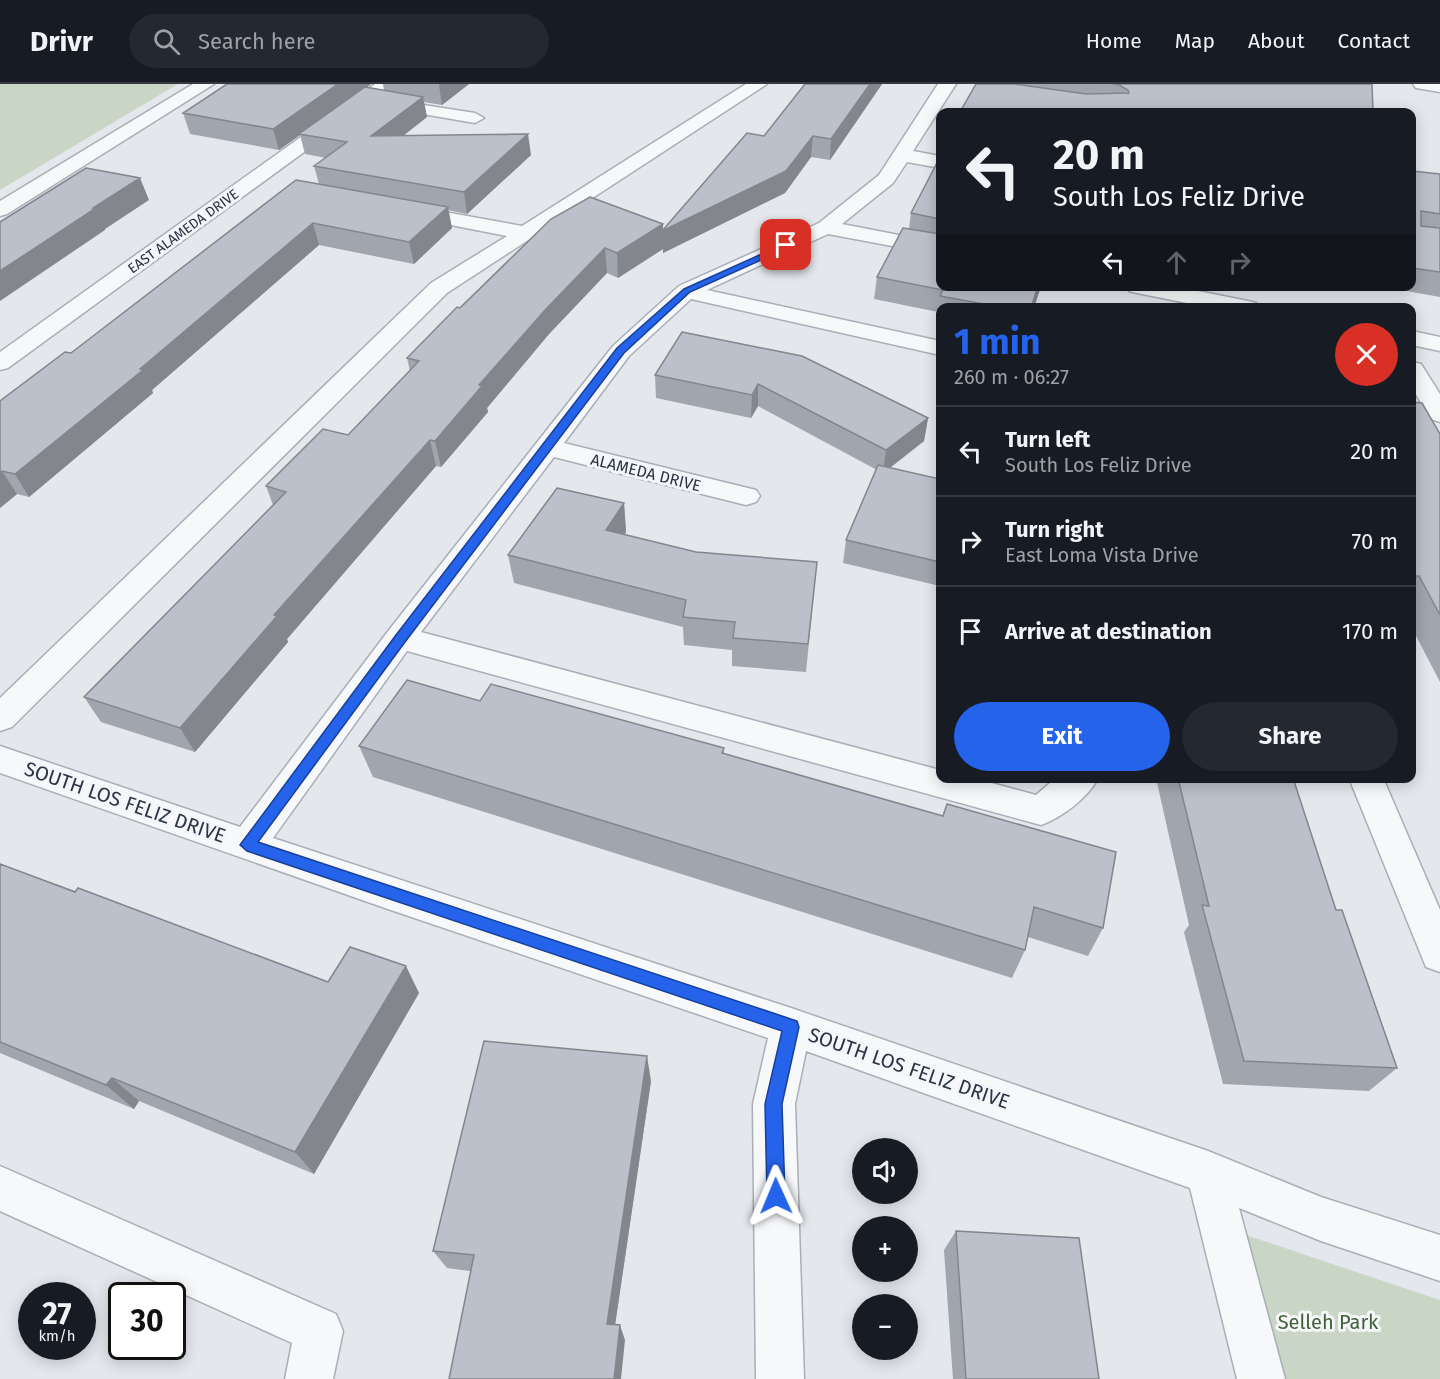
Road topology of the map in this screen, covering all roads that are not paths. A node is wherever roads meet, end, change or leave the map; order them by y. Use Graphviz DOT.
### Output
graph roads {
  1 [pos="205,84"];
  2 [pos="386,84"];
  3 [pos="758,84"];
  4 [pos="1422,84"];
  5 [pos="954,87"];
  6 [pos="1440,87"];
  7 [pos="366,99"];
  8 [pos="938,108"];
  9 [pos="936,110"];
  10 [pos="475,118"];
  11 [pos="901,155"];
  12 [pos="936,161"];
  13 [pos="249,183"];
  14 [pos="274,188"];
  15 [pos="388,208"];
  16 [pos="0,210"];
  17 [pos="826,227"];
  18 [pos="526,233"];
  19 [pos="936,248"];
  20 [pos="687,291"];
  21 [pos="1147,291"];
  22 [pos="1164,299"];
  23 [pos="1201,303"];
  24 [pos="1416,339"];
  25 [pos="1440,344"];
  26 [pos="936,347"];
  27 [pos="0,363"];
  28 [pos="1416,375"];
  29 [pos="1440,414"];
  30 [pos="547,447"];
  31 [pos="746,496"];
  32 [pos="400,638"];
  33 [pos="0,718"];
  34 [pos="0,759"];
  35 [pos="936,783"];
  36 [pos="937,783"];
  37 [pos="1076,783"];
  38 [pos="1368,783"];
  39 [pos="247,845"];
  40 [pos="1440,955"];
  41 [pos="791,1027"];
  42 [pos="1208,1173"];
  43 [pos="0,1188"];
  44 [pos="1440,1258"];
  45 [pos="309,1379"];
  46 [pos="780,1379"];
  47 [pos="1261,1379"];
  1 -- 16 [label="street"];
  2 -- 7 [label="street, EAST ALAMEDA DRIVE"];
  3 -- 18 [label="street"];
  4 -- 6 [label="street"];
  5 -- 8 [label="street"];
  7 -- 10 [label="street"];
  7 -- 13 [label="street, EAST ALAMEDA DRIVE"];
  9 -- 11 [label="street"];
  11 -- 12 [label="street"];
  11 -- 17 [label="street"];
  13 -- 14 [label="street"];
  13 -- 27 [label="street, EAST ALAMEDA DRIVE"];
  15 -- 18 [label="street"];
  17 -- 19 [label="street"];
  17 -- 20 [label="street"];
  18 -- 33 [label="street"];
  20 -- 26 [label="street"];
  20 -- 30 [label="street"];
  21 -- 22 [label="street"];
  22 -- 23 [label="street"];
  24 -- 25 [label="street"];
  28 -- 29 [label="street"];
  30 -- 31 [label="street, ALAMEDA DRIVE"];
  30 -- 32 [label="street"];
  32 -- 35 [label="street"];
  32 -- 39 [label="street"];
  34 -- 39 [label="street, SOUTH LOS FELIZ DRIVE"];
  36 -- 37 [label="street"];
  38 -- 40 [label="street"];
  39 -- 41 [label="street, SOUTH LOS FELIZ DRIVE"];
  41 -- 42 [label="street, SOUTH LOS FELIZ DRIVE"];
  41 -- 46 [label="street"];
  42 -- 44 [label="street, SOUTH LOS FELIZ DRIVE"];
  42 -- 47 [label="street"];
  43 -- 45 [label="street"];
}
